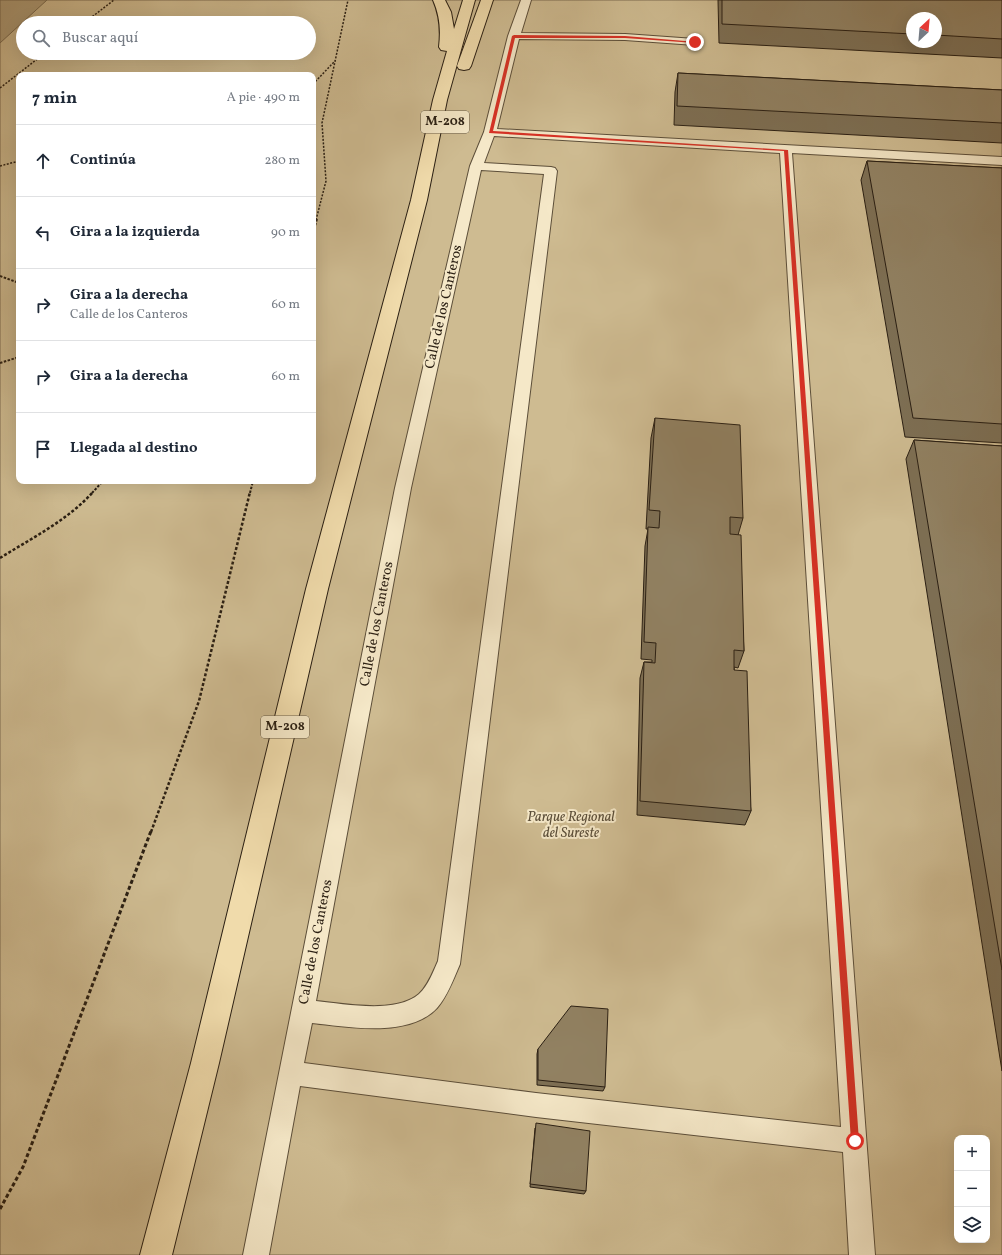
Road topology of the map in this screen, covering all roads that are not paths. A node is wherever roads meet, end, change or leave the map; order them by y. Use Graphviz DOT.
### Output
graph roads {
  1 [pos="439,0"];
  2 [pos="469,0"];
  3 [pos="481,0"];
  4 [pos="487,0"];
  5 [pos="526,0"];
  6 [pos="514,36"];
  7 [pos="695,42"];
  8 [pos="471,43"];
  9 [pos="440,100"];
  10 [pos="490,132"];
  11 [pos="786,150"];
  12 [pos="1002,161"];
  13 [pos="476,166"];
  14 [pos="419,200"];
  15 [pos="303,1011"];
  16 [pos="290,1073"];
  17 [pos="855,1141"];
  18 [pos="156,1255"];
  19 [pos="256,1255"];
  20 [pos="862,1255"];
  1 -- 9 [label="main road, M-208"];
  2 -- 9 [label="main road, M-208"];
  3 -- 8 [label="main road, M-208"];
  4 -- 8 [label="main road, M-208"];
  5 -- 6 [label="lane, Calle de los Canteros"];
  6 -- 7 [label="lane"];
  6 -- 10 [label="lane, Calle de los Canteros"];
  8 -- 14 [label="main road, M-208"];
  9 -- 14 [label="main road, M-208"];
  10 -- 11 [label="lane"];
  10 -- 13 [label="lane, Calle de los Canteros"];
  11 -- 12 [label="lane"];
  11 -- 17 [label="lane"];
  13 -- 15 [label="lane, Calle de los Canteros"];
  13 -- 15 [label="lane"];
  14 -- 18 [label="main road, M-208"];
  15 -- 16 [label="lane, Calle de los Canteros"];
  16 -- 17 [label="lane"];
  16 -- 19 [label="lane, Calle de los Canteros"];
  17 -- 20 [label="lane"];
}
